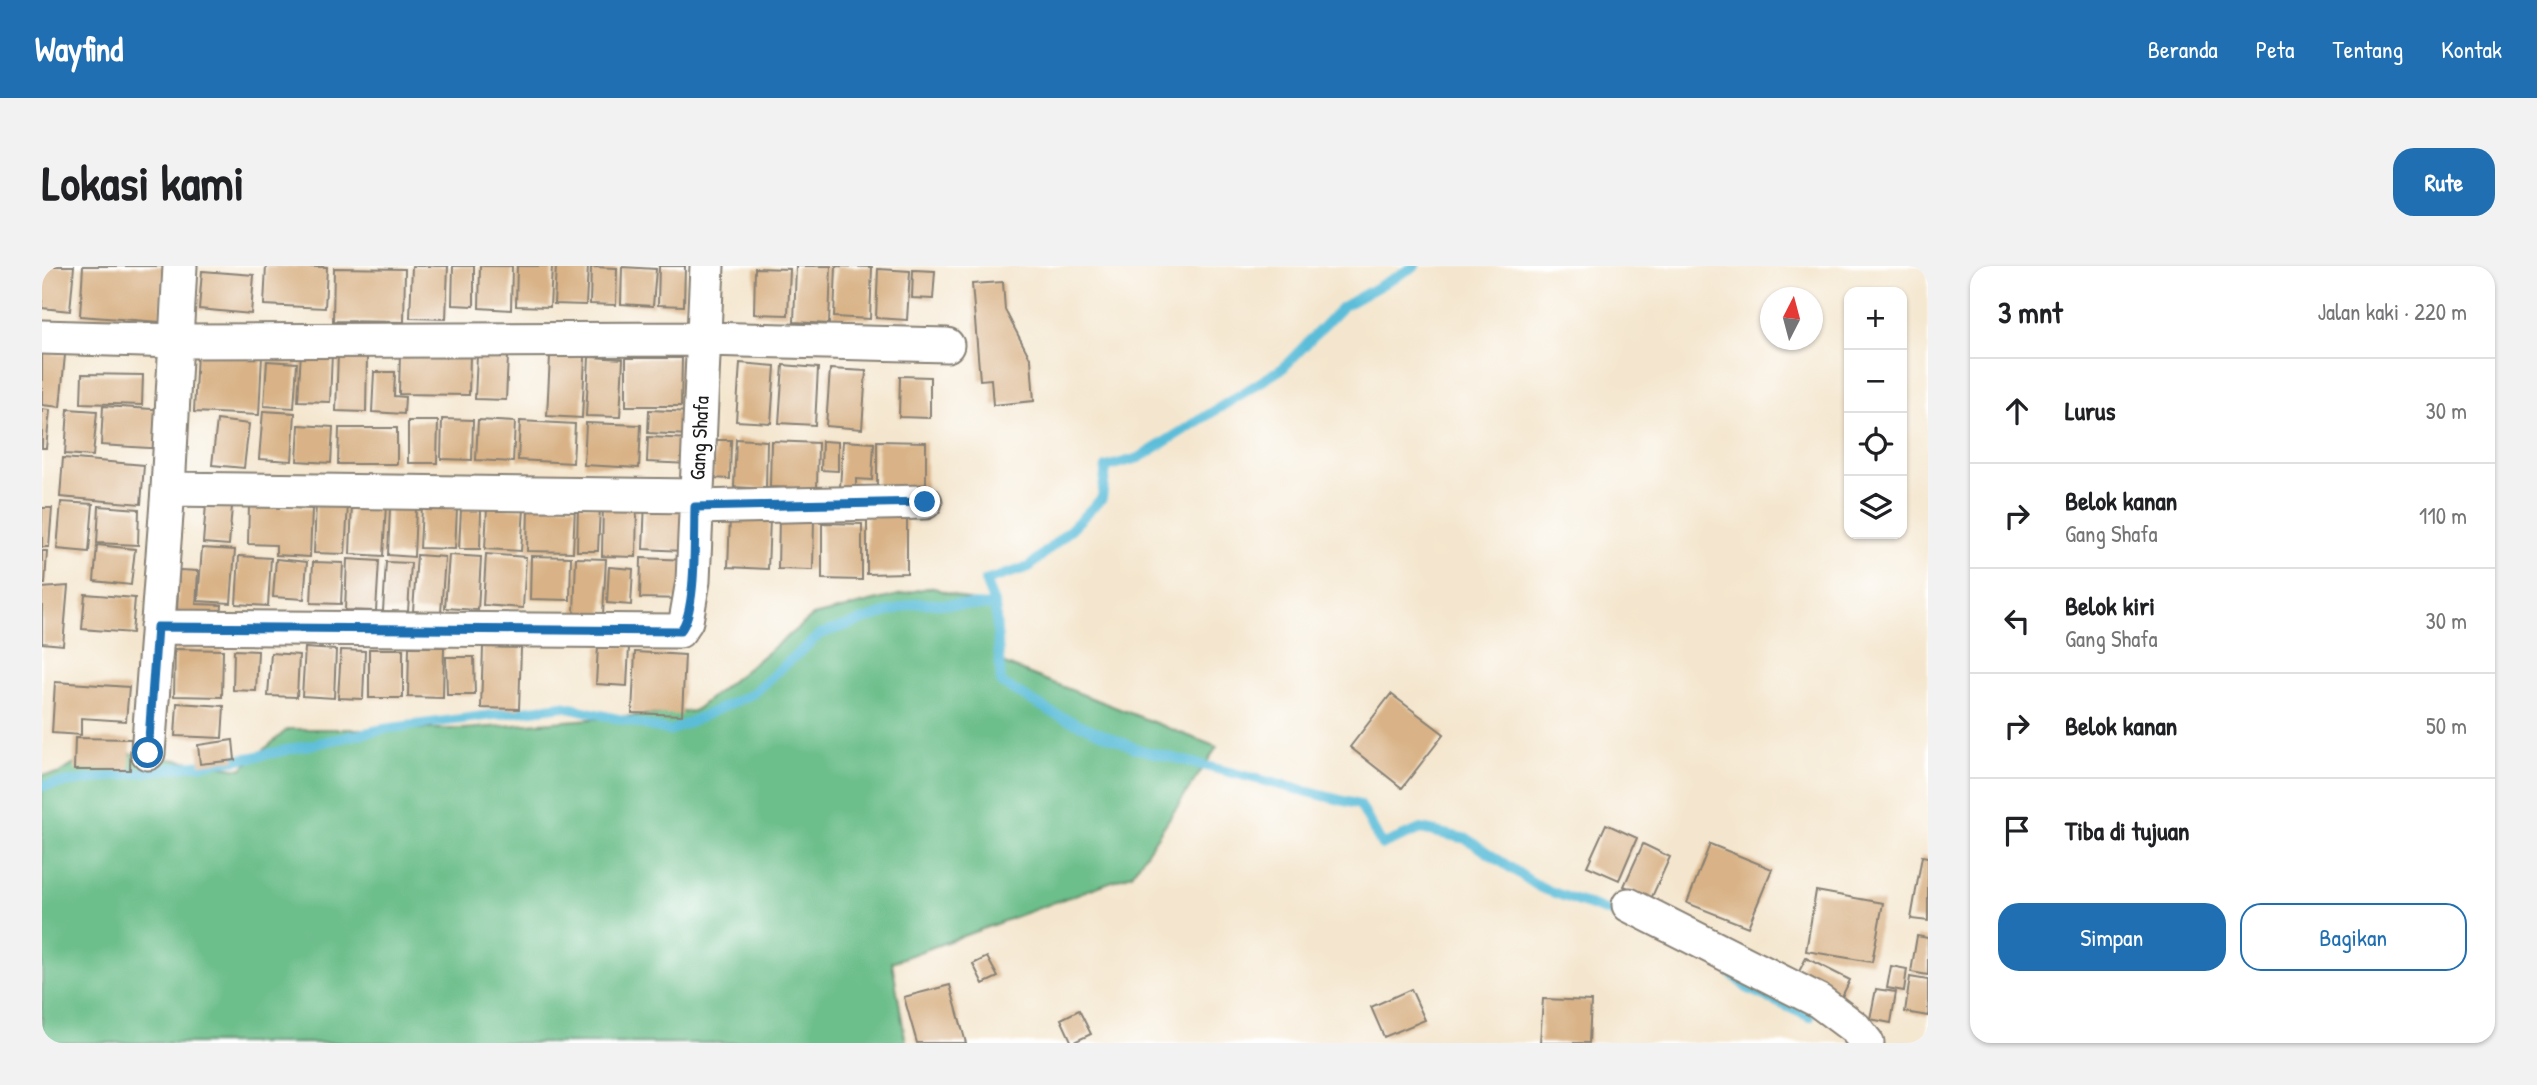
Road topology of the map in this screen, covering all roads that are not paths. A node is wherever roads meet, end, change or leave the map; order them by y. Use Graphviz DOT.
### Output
graph roads {
  1 [pos="180,266"];
  2 [pos="707,266"];
  3 [pos="42,337"];
  4 [pos="705,339"];
  5 [pos="177,341"];
  6 [pos="947,345"];
  7 [pos="168,489"];
  8 [pos="695,501"];
  9 [pos="925,502"];
  10 [pos="157,627"];
  11 [pos="148,753"];
  12 [pos="1629,905"];
  13 [pos="1867,1043"];
  1 -- 5 [label="street"];
  2 -- 4 [label="street, Gang Shafa"];
  3 -- 5 [label="street"];
  4 -- 5 [label="street"];
  4 -- 6 [label="street"];
  4 -- 8 [label="street, Gang Shafa"];
  5 -- 7 [label="street"];
  7 -- 8 [label="street"];
  7 -- 10 [label="street"];
  8 -- 9 [label="street"];
  8 -- 10 [label="street, Gang Shafa"];
  10 -- 11 [label="street"];
  12 -- 13 [label="street"];
}
